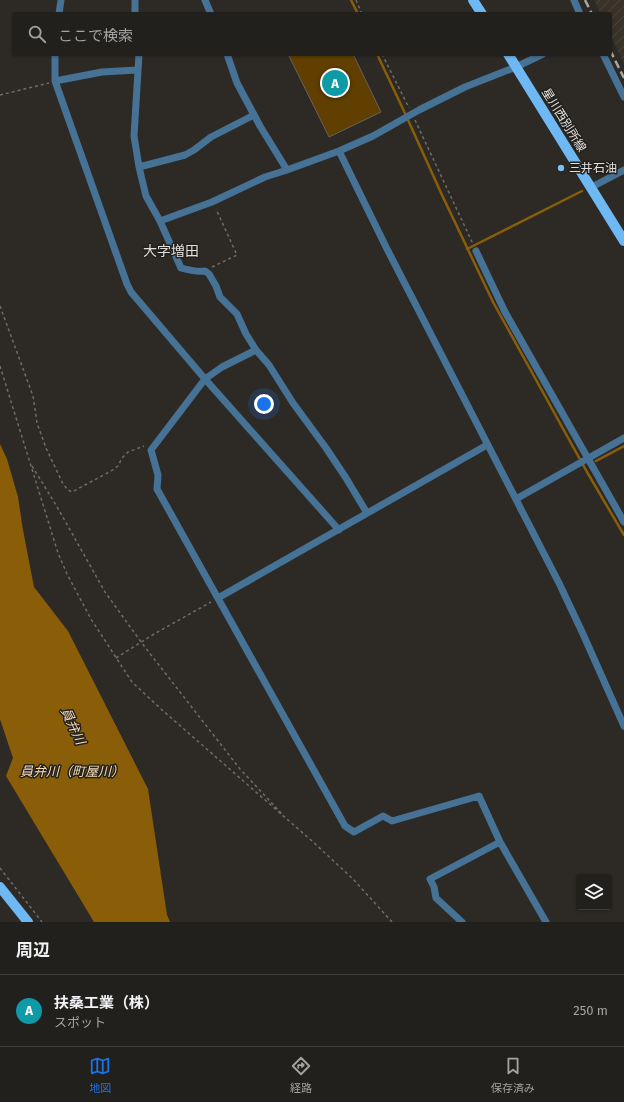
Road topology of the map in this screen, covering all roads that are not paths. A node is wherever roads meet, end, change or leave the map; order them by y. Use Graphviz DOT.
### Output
graph roads {
  1 [pos="61,0"];
  2 [pos="135,0"];
  3 [pos="205,0"];
  4 [pos="473,0"];
  5 [pos="574,0"];
  6 [pos="59,12"];
  7 [pos="135,12"];
  8 [pos="209,12"];
  9 [pos="481,12"];
  10 [pos="579,12"];
  11 [pos="55,56"];
  12 [pos="139,56"];
  13 [pos="228,56"];
  14 [pos="509,56"];
  15 [pos="539,56"];
  16 [pos="604,56"];
  17 [pos="516,67"];
  18 [pos="137,70"];
  19 [pos="55,81"];
  20 [pos="624,97"];
  21 [pos="254,115"];
  22 [pos="339,151"];
  23 [pos="139,167"];
  24 [pos="287,170"];
  25 [pos="624,170"];
  26 [pos="590,188"];
  27 [pos="160,221"];
  28 [pos="624,241"];
  29 [pos="476,251"];
  30 [pos="256,350"];
  31 [pos="205,379"];
  32 [pos="624,438"];
  33 [pos="487,445"];
  34 [pos="587,459"];
  35 [pos="516,499"];
  36 [pos="367,513"];
  37 [pos="624,522"];
  38 [pos="338,530"];
  39 [pos="218,598"];
  40 [pos="624,726"];
  41 [pos="500,842"];
  42 [pos="0,887"];
  43 [pos="28,922"];
  44 [pos="462,922"];
  45 [pos="546,922"];
  1 -- 6 [label="street"];
  2 -- 7 [label="street"];
  3 -- 8 [label="street"];
  4 -- 9 [label="main road"];
  5 -- 10 [label="street"];
  11 -- 19 [label="street"];
  12 -- 18 [label="street"];
  13 -- 21 [label="street"];
  14 -- 17 [label="main road, 星川西別所線"];
  15 -- 17 [label="street"];
  16 -- 20 [label="street"];
  17 -- 22 [label="street"];
  17 -- 26 [label="main road, 星川西別所線"];
  18 -- 19 [label="street"];
  18 -- 23 [label="street"];
  19 -- 31 [label="street"];
  21 -- 23 [label="street"];
  21 -- 24 [label="street"];
  22 -- 24 [label="street"];
  22 -- 33 [label="street"];
  23 -- 27 [label="street"];
  24 -- 27 [label="street"];
  25 -- 26 [label="street"];
  26 -- 28 [label="main road, 星川西別所線"];
  27 -- 30 [label="street"];
  29 -- 34 [label="street"];
  30 -- 31 [label="street"];
  30 -- 36 [label="street"];
  31 -- 38 [label="street"];
  31 -- 39 [label="street"];
  32 -- 34 [label="street"];
  33 -- 35 [label="street"];
  33 -- 36 [label="street"];
  34 -- 35 [label="street"];
  34 -- 37 [label="street"];
  35 -- 40 [label="street"];
  36 -- 38 [label="street"];
  38 -- 39 [label="street"];
  39 -- 41 [label="street"];
  41 -- 44 [label="street"];
  41 -- 45 [label="street"];
  42 -- 43 [label="main road"];
}
